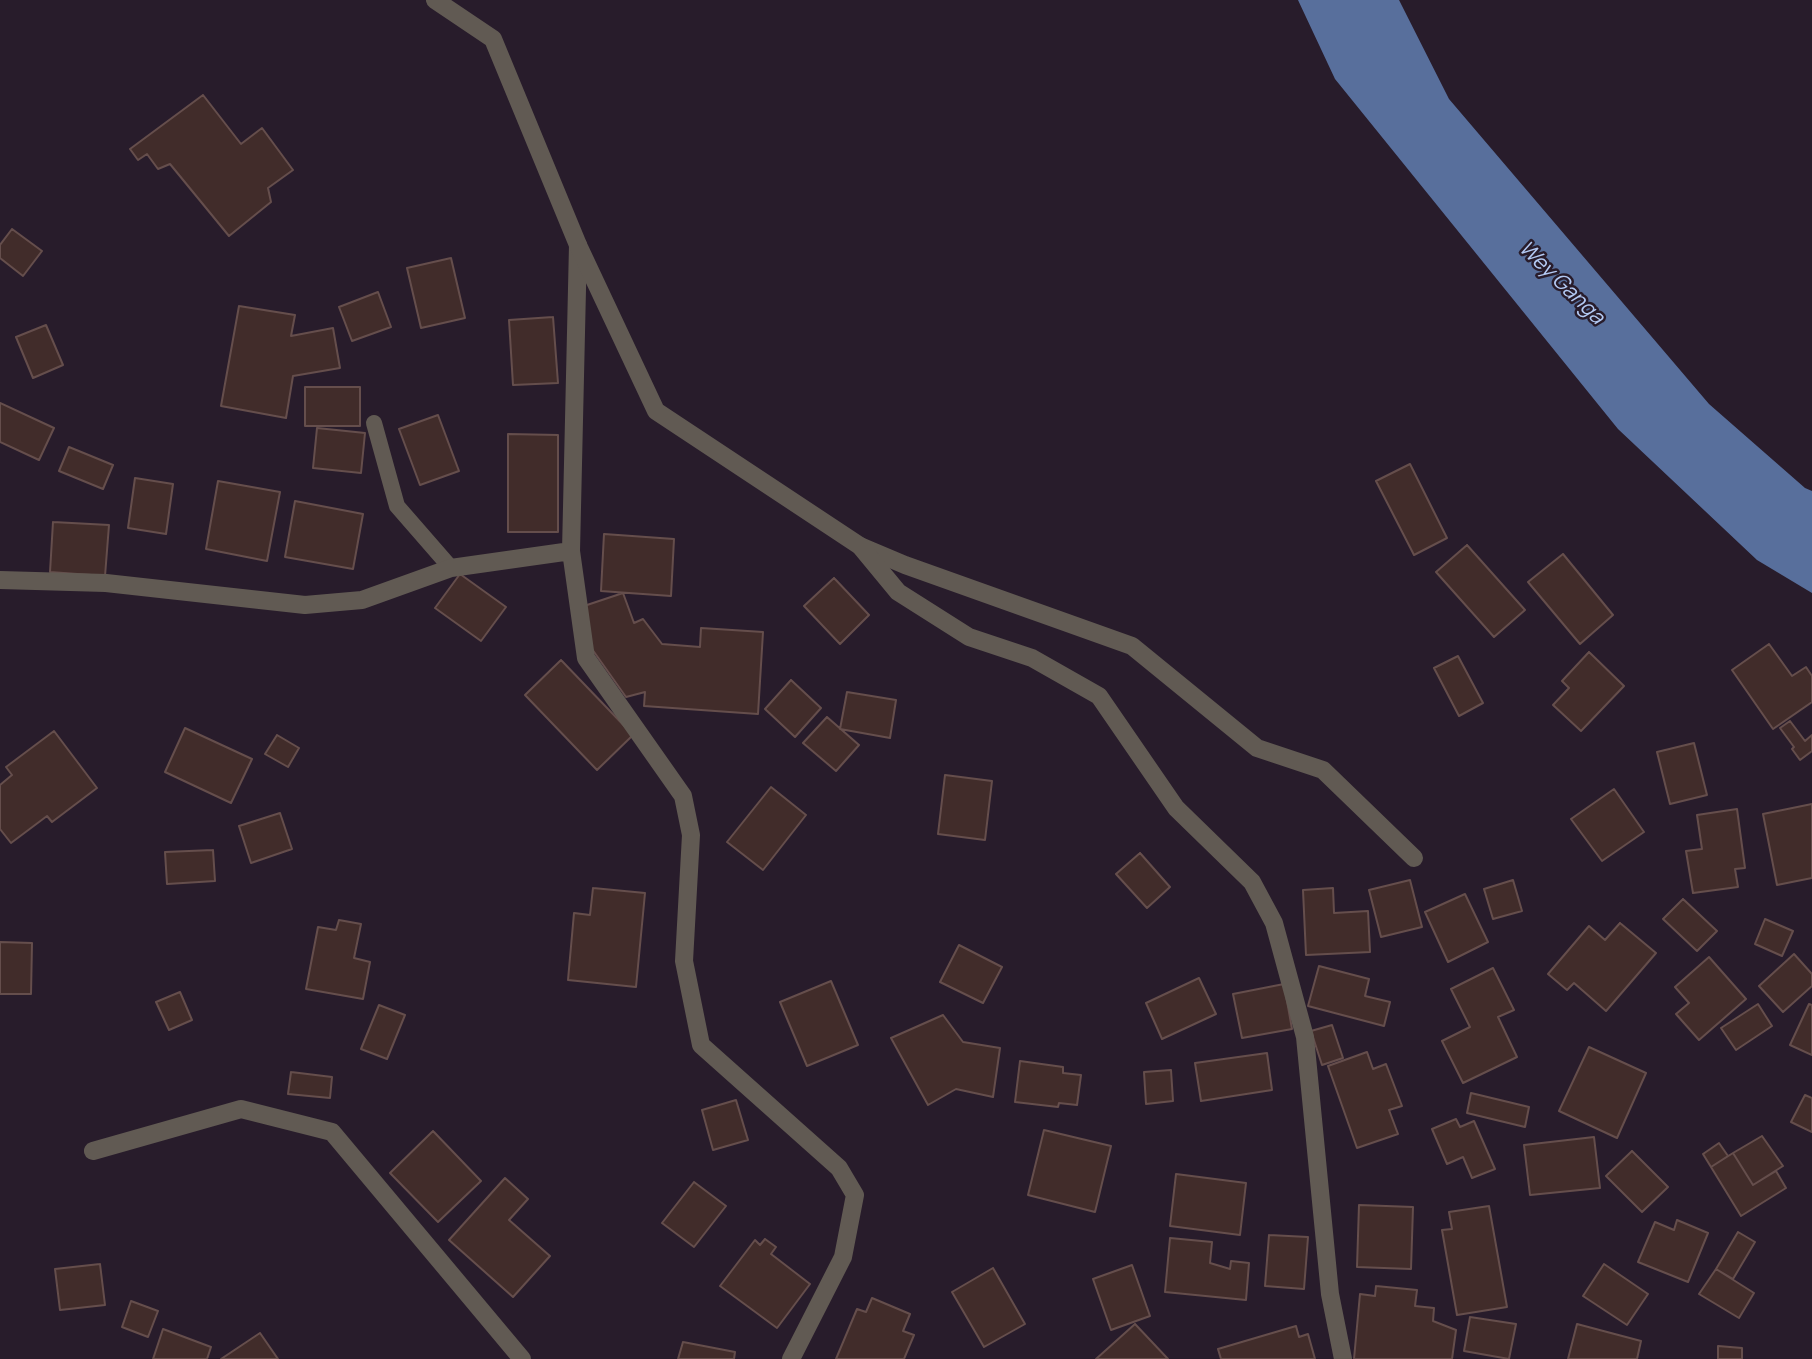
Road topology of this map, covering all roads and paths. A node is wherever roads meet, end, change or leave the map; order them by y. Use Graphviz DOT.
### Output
graph roads {
  1 [pos="435,0"];
  2 [pos="578,245"];
  3 [pos="374,423"];
  4 [pos="860,546"];
  5 [pos="571,551"];
  6 [pos="451,568"];
  7 [pos="0,580"];
  8 [pos="1414,858"];
  9 [pos="93,1151"];
  10 [pos="522,1359"];
  11 [pos="791,1359"];
  12 [pos="1343,1359"];
  1 -- 2 [label="street"];
  2 -- 4 [label="street"];
  2 -- 5 [label="street"];
  3 -- 6 [label="lane"];
  4 -- 8 [label="street"];
  4 -- 12 [label="street"];
  5 -- 6 [label="street"];
  5 -- 11 [label="street"];
  6 -- 7 [label="street"];
  9 -- 10 [label="street"];
}
